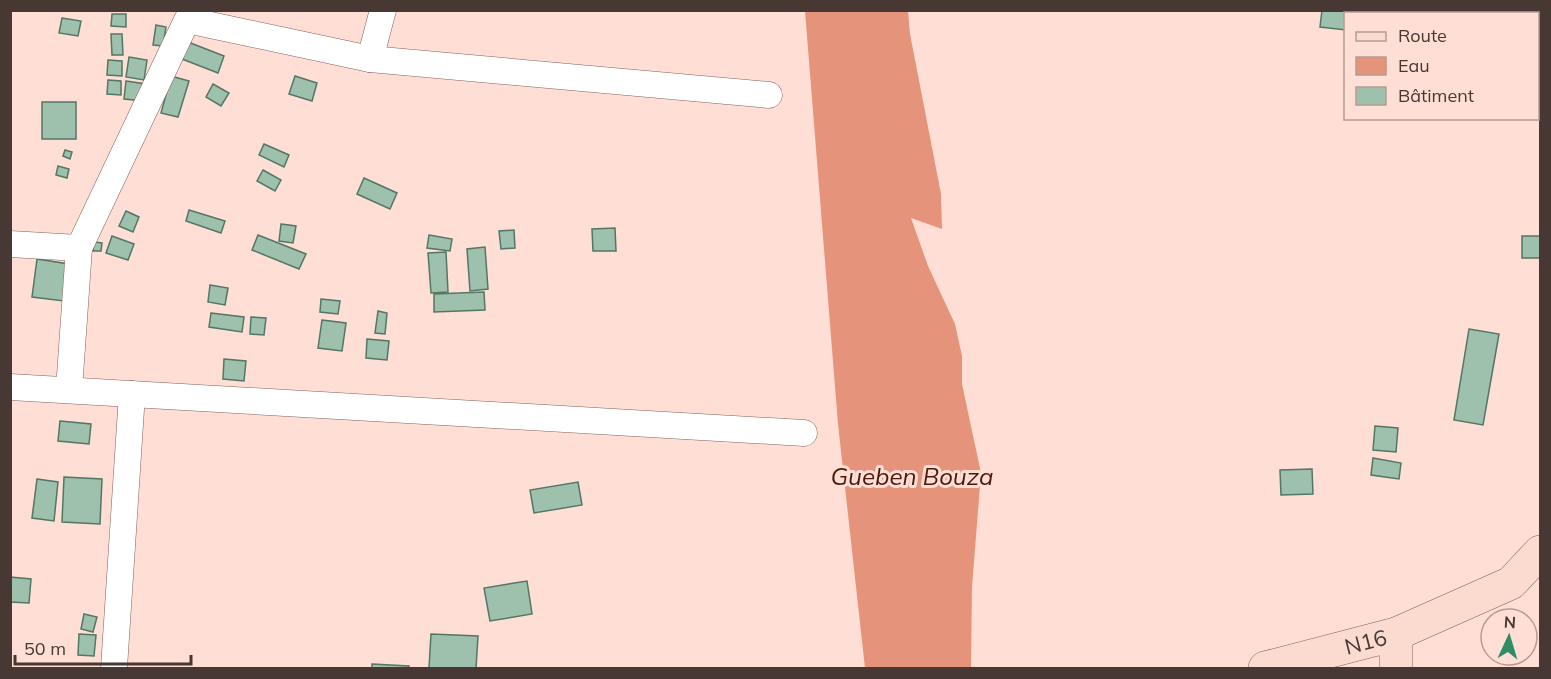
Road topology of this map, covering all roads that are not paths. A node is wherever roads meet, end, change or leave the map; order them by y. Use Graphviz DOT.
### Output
graph roads {
  1 [pos="383,10"];
  2 [pos="370,59"];
  3 [pos="769,95"];
  4 [pos="10,244"];
  5 [pos="79,248"];
  6 [pos="10,387"];
  7 [pos="69,390"];
  8 [pos="132,394"];
  9 [pos="804,433"];
  10 [pos="1540,552"];
  11 [pos="1396,634"];
  12 [pos="114,669"];
  13 [pos="1265,669"];
  14 [pos="1396,669"];
  1 -- 2 [label="street"];
  2 -- 3 [label="street"];
  2 -- 5 [label="street"];
  4 -- 5 [label="street"];
  5 -- 7 [label="street"];
  6 -- 7 [label="street"];
  7 -- 8 [label="street"];
  8 -- 9 [label="street"];
  8 -- 12 [label="street"];
  10 -- 11 [label="street"];
  11 -- 13 [label="street, N16"];
  11 -- 14 [label="street, N16"];
}
